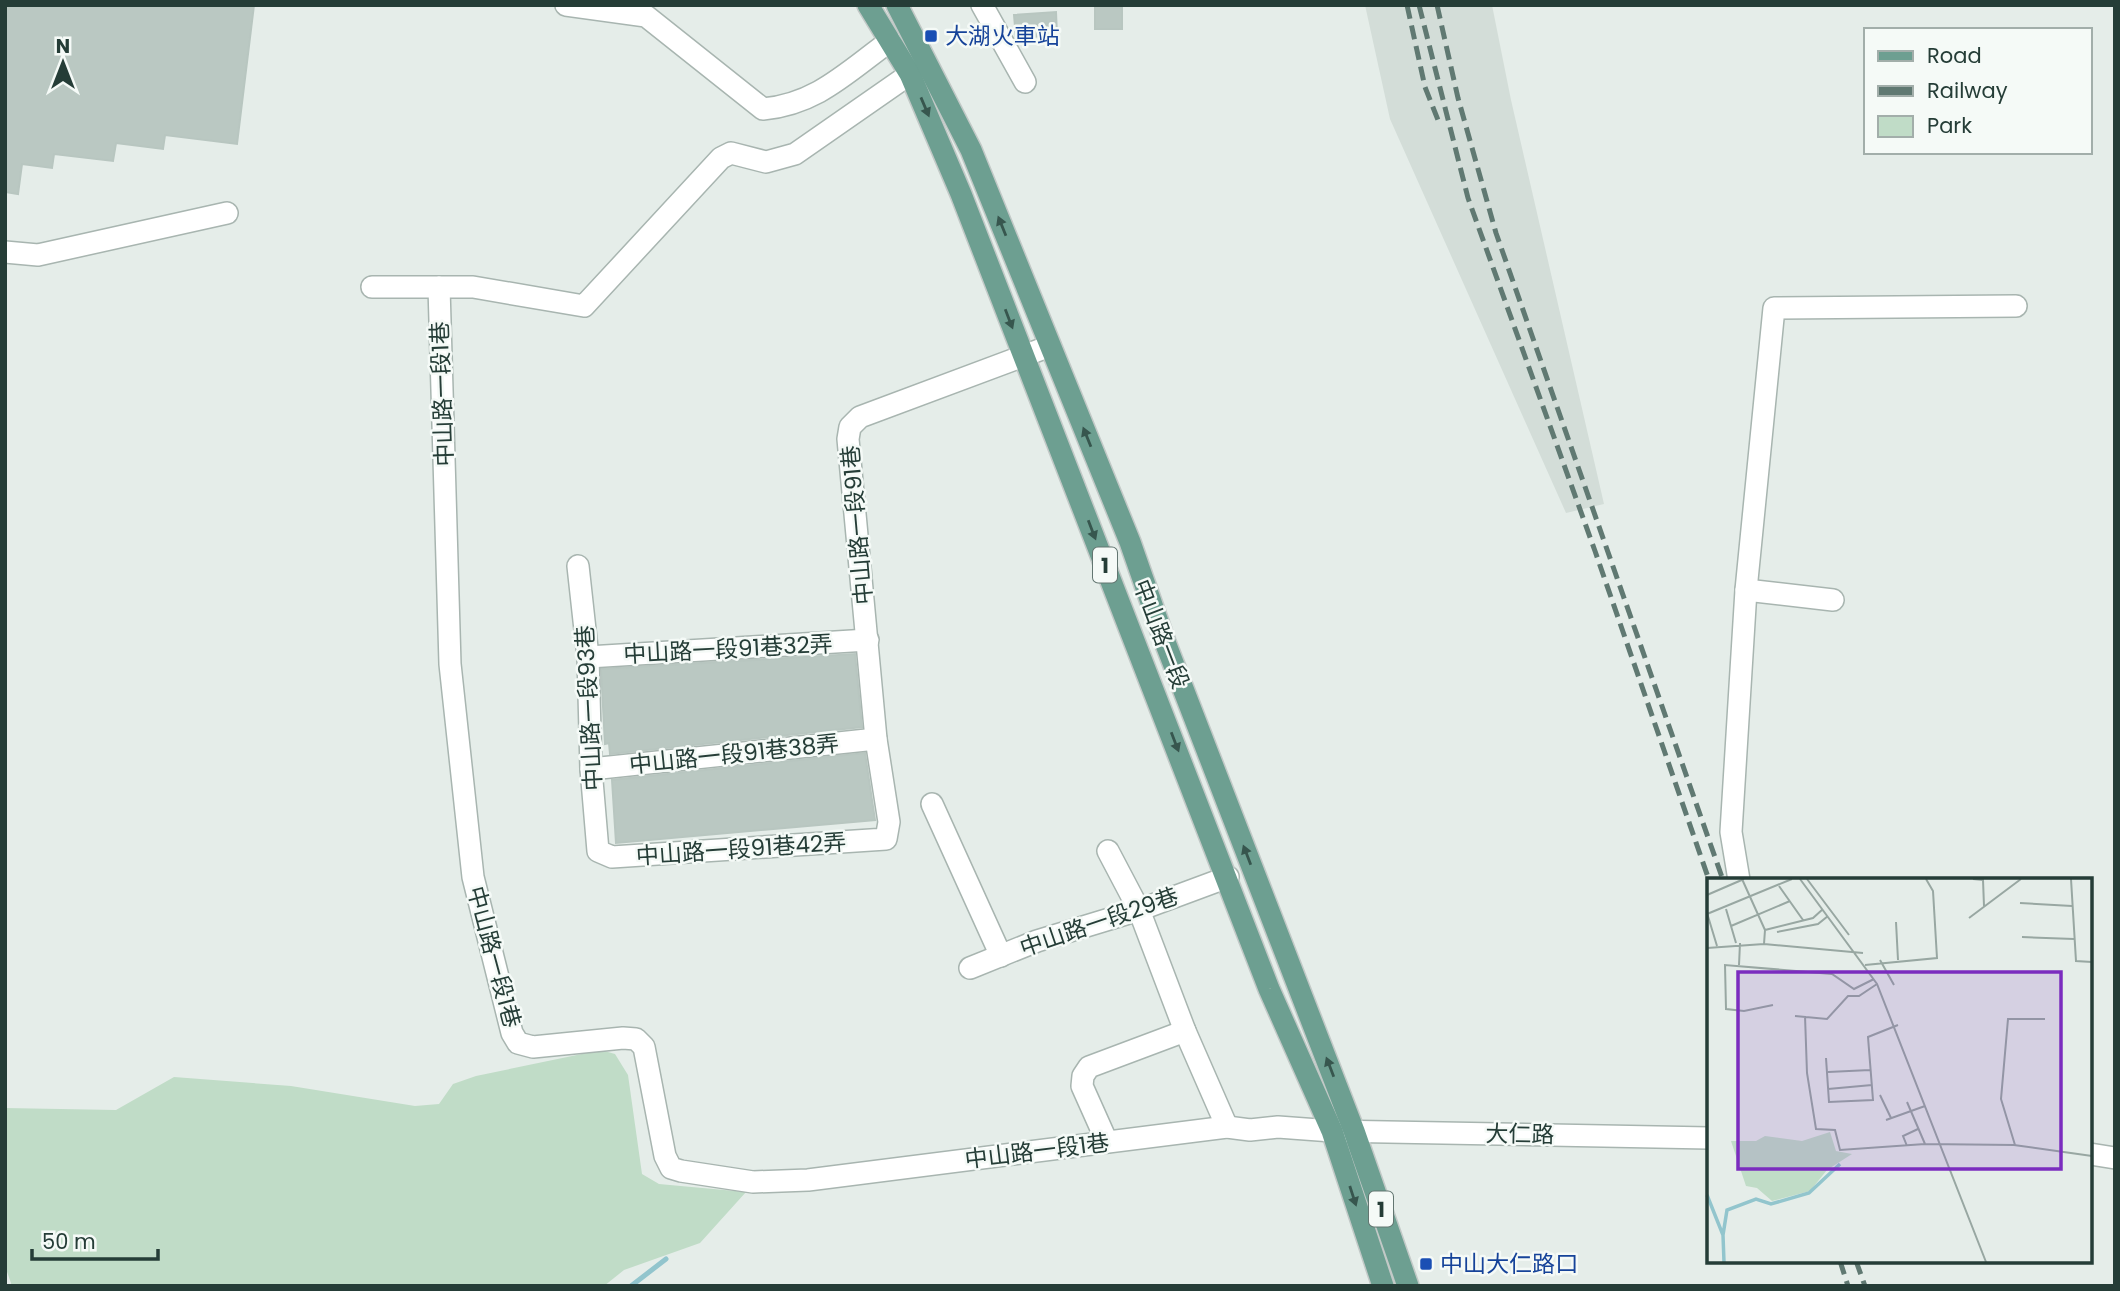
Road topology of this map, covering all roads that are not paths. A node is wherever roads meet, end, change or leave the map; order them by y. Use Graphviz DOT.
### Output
graph roads {
  1 [pos="566,5"];
  2 [pos="868,5"];
  3 [pos="897,5"];
  4 [pos="982,5"];
  5 [pos="890,41"];
  6 [pos="910,74"];
  7 [pos="1025,82"];
  8 [pos="228,213"];
  9 [pos="5,252"];
  10 [pos="372,287"];
  11 [pos="439,287"];
  12 [pos="2016,306"];
  13 [pos="1050,346"];
  14 [pos="1024,357"];
  15 [pos="578,566"];
  16 [pos="1746,590"];
  17 [pos="1833,600"];
  18 [pos="868,640"];
  19 [pos="588,657"];
  20 [pos="876,739"];
  21 [pos="591,769"];
  22 [pos="932,804"];
  23 [pos="886,839"];
  24 [pos="598,850"];
  25 [pos="1108,851"];
  26 [pos="1228,877"];
  27 [pos="1739,878"];
  28 [pos="1139,910"];
  29 [pos="1002,956"];
  30 [pos="970,968"];
  31 [pos="1185,1031"];
  32 [pos="1227,1127"];
  33 [pos="1332,1131"];
  34 [pos="1354,1131"];
  35 [pos="1707,1138"];
  36 [pos="1107,1142"];
  37 [pos="2092,1154"];
  38 [pos="2115,1158"];
  39 [pos="1383,1286"];
  40 [pos="1408,1286"];
  1 -- 5 [label="street"];
  2 -- 5 [label="main road, 中山路一段 / 1"];
  13 -- 3 [label="main road, 中山路一段 / 1, one-way"];
  4 -- 7 [label="street"];
  5 -- 6 [label="main road, 中山路一段 / 1"];
  6 -- 11 [label="street"];
  6 -- 14 [label="main road, 中山路一段 / 1, one-way"];
  8 -- 9 [label="street"];
  10 -- 11 [label="street"];
  11 -- 36 [label="street, 中山路一段1巷"];
  12 -- 16 [label="street"];
  13 -- 14 [label="street, 中山路一段91巷"];
  34 -- 13 [label="main road, 中山路一段 / 1, one-way"];
  14 -- 18 [label="street, 中山路一段91巷"];
  14 -- 26 [label="main road, 中山路一段 / 1, one-way"];
  15 -- 19 [label="street, 中山路一段93巷"];
  16 -- 17 [label="street"];
  16 -- 27 [label="street"];
  18 -- 19 [label="street, 中山路一段91巷32弄"];
  18 -- 20 [label="street, 中山路一段91巷"];
  19 -- 21 [label="street, 中山路一段93巷"];
  20 -- 21 [label="street, 中山路一段91巷38弄"];
  20 -- 23 [label="street, 中山路一段91巷"];
  21 -- 24 [label="street, 中山路一段93巷"];
  22 -- 29 [label="street"];
  23 -- 24 [label="street, 中山路一段91巷42弄"];
  25 -- 28 [label="street"];
  26 -- 28 [label="street, 中山路一段29巷"];
  26 -- 33 [label="main road, 中山路一段 / 1"];
  28 -- 29 [label="street, 中山路一段29巷"];
  28 -- 31 [label="street"];
  29 -- 30 [label="street, 中山路一段29巷"];
  31 -- 32 [label="street"];
  31 -- 36 [label="street"];
  32 -- 33 [label="street, 中山路一段1巷"];
  32 -- 36 [label="street, 中山路一段1巷"];
  33 -- 34 [label="street, 大仁路"];
  33 -- 39 [label="main road, 1, one-way"];
  34 -- 35 [label="street, 大仁路"];
  34 -- 40 [label="main road, 1"];
  37 -- 38 [label="street"];
}
